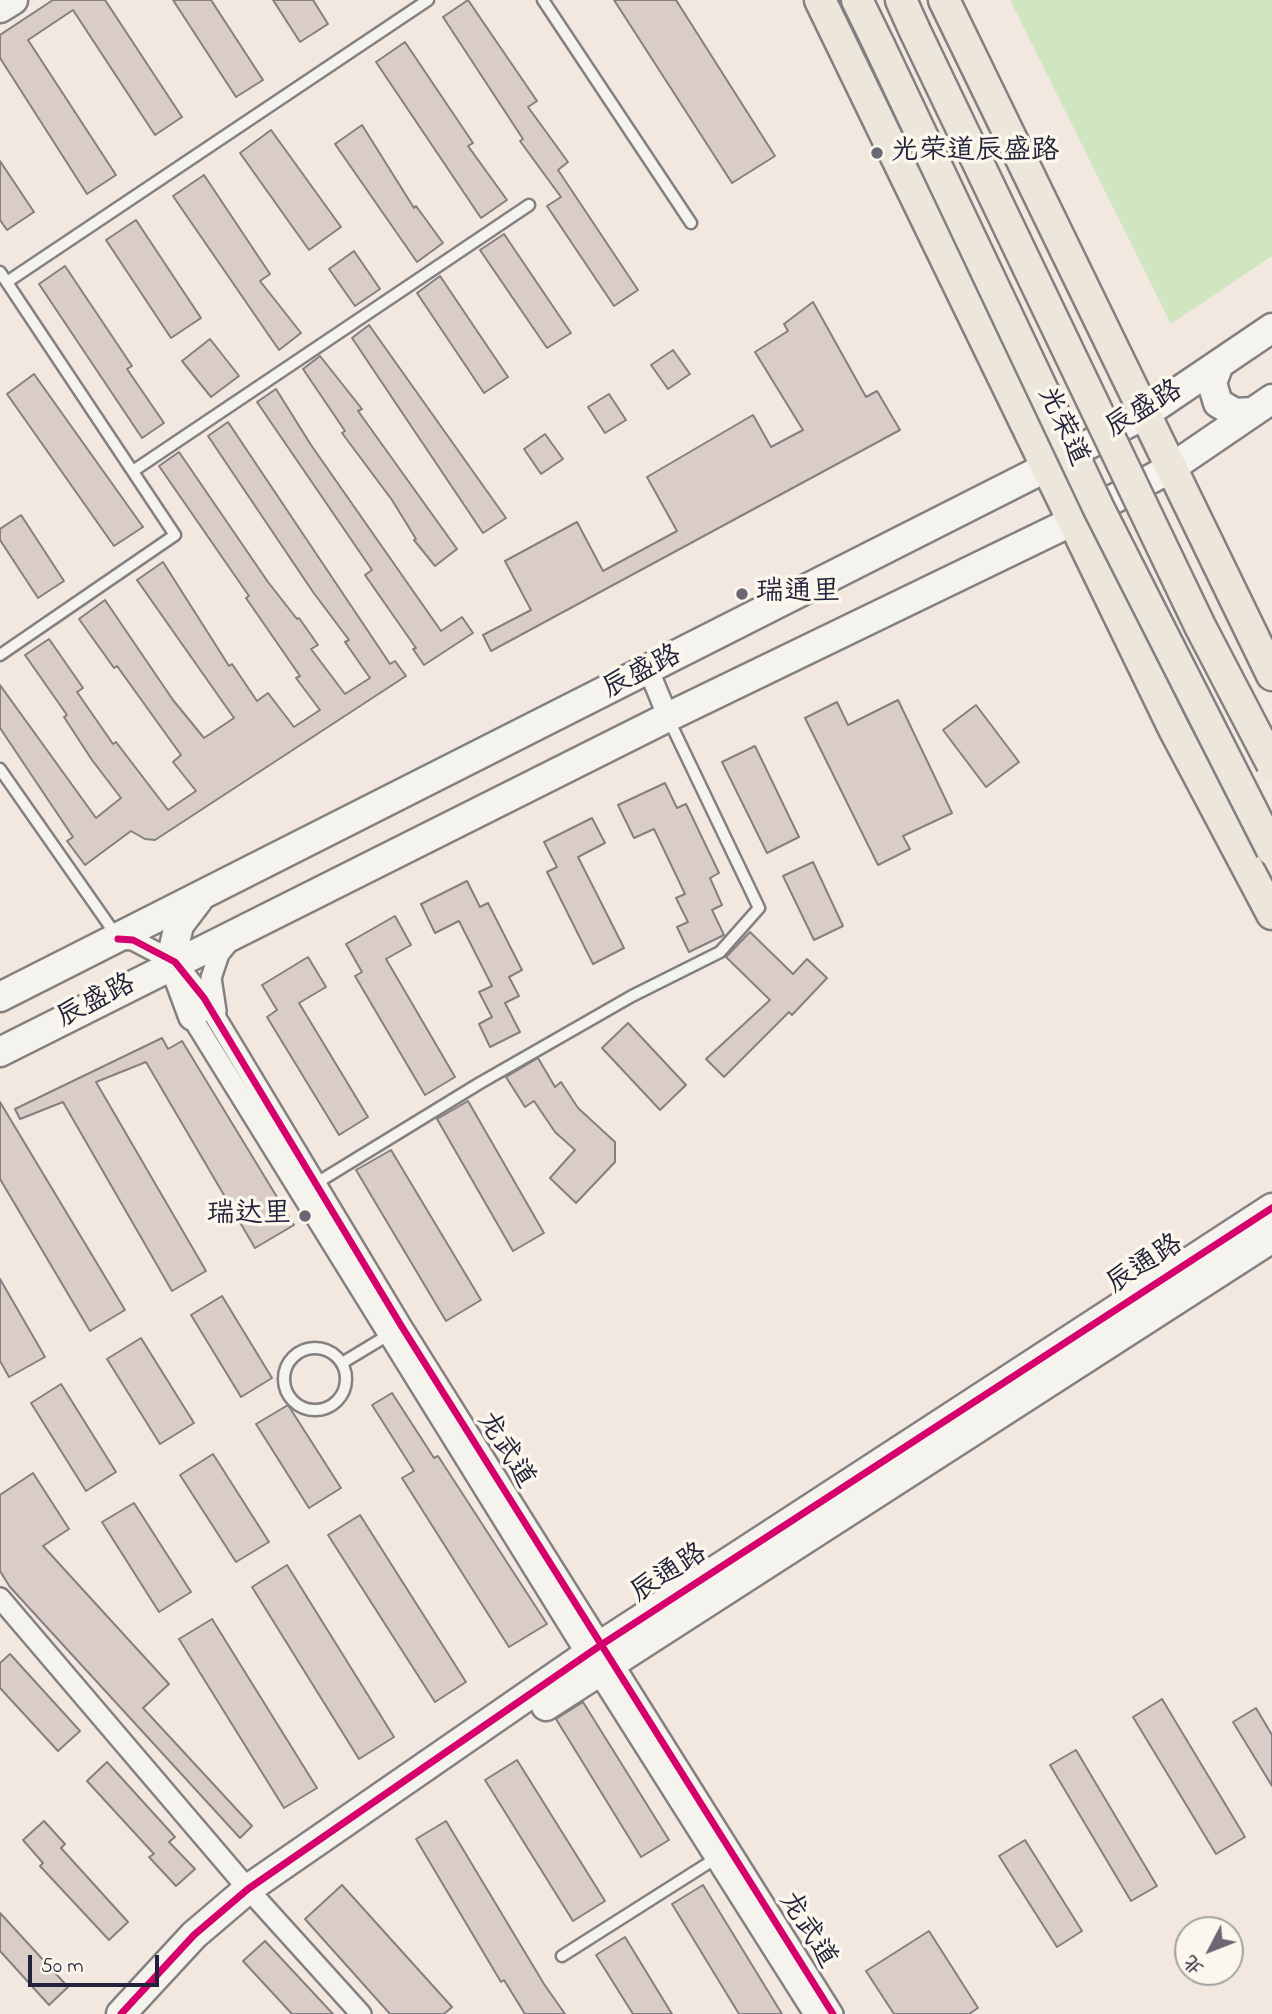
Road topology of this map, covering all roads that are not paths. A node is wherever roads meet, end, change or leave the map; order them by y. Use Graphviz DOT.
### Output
graph roads {
  1 [pos="13,0"];
  2 [pos="428,0"];
  3 [pos="543,0"];
  4 [pos="820,0"];
  5 [pos="857,0"];
  6 [pos="901,0"];
  7 [pos="944,0"];
  8 [pos="0,8"];
  9 [pos="529,205"];
  10 [pos="691,223"];
  11 [pos="0,272"];
  12 [pos="7,282"];
  13 [pos="1272,328"];
  14 [pos="1219,363"];
  15 [pos="1263,405"];
  16 [pos="1145,414"];
  17 [pos="1047,467"];
  18 [pos="1171,468"];
  19 [pos="133,471"];
  20 [pos="1073,521"];
  21 [pos="0,655"];
  22 [pos="649,671"];
  23 [pos="1272,675"];
  24 [pos="668,717"];
  25 [pos="1272,764"];
  26 [pos="0,769"];
  27 [pos="1272,850"];
  28 [pos="202,896"];
  29 [pos="1272,914"];
  30 [pos="239,930"];
  31 [pos="118,939"];
  32 [pos="166,967"];
  33 [pos="0,997"];
  34 [pos="206,1019"];
  35 [pos="0,1052"];
  36 [pos="308,1188"];
  37 [pos="1272,1208"];
  38 [pos="1272,1238"];
  39 [pos="395,1331"];
  40 [pos="342,1363"];
  41 [pos="0,1598"];
  42 [pos="600,1659"];
  43 [pos="723,1854"];
  44 [pos="255,1897"];
  45 [pos="562,1956"];
  46 [pos="121,2014"];
  47 [pos="141,2014"];
  48 [pos="361,2014"];
  49 [pos="814,2014"];
  50 [pos="833,2014"];
  1 -- 8 [label="main road"];
  2 -- 12 [label="lane"];
  3 -- 10 [label="lane"];
  4 -- 17 [label="main road"];
  5 -- 27 [label="main road, 光荣道, bridge"];
  6 -- 25 [label="main road, 光荣道, bridge"];
  7 -- 16 [label="main road"];
  9 -- 19 [label="lane"];
  11 -- 12 [label="lane"];
  12 -- 19 [label="lane"];
  13 -- 14 [label="main road, 辰盛路"];
  14 -- 15 [label="main road"];
  14 -- 16 [label="main road, 辰盛路"];
  15 -- 18 [label="main road, 辰盛路"];
  16 -- 17 [label="main road, 辰盛路"];
  16 -- 18 [label="main road"];
  17 -- 20 [label="main road"];
  17 -- 22 [label="main road, 辰盛路"];
  18 -- 20 [label="main road, 辰盛路"];
  18 -- 23 [label="main road"];
  19 -- 21 [label="lane"];
  20 -- 24 [label="main road, 辰盛路"];
  20 -- 29 [label="main road"];
  22 -- 24 [label="street"];
  22 -- 28 [label="main road, 辰盛路"];
  24 -- 30 [label="main road, 辰盛路"];
  24 -- 36 [label="lane"];
  26 -- 31 [label="lane"];
  28 -- 31 [label="main road, 辰盛路"];
  28 -- 32 [label="main road"];
  30 -- 32 [label="main road, 辰盛路"];
  30 -- 34 [label="street"];
  31 -- 32 [label="street"];
  31 -- 33 [label="main road, 辰盛路"];
  32 -- 34 [label="main road"];
  32 -- 35 [label="main road, 辰盛路"];
  34 -- 36 [label="street"];
  34 -- 36 [label="street, 龙武道"];
  36 -- 39 [label="street, 龙武道"];
  37 -- 42 [label="main road, 辰通路"];
  38 -- 42 [label="main road, 辰通路"];
  39 -- 40 [label="lane"];
  39 -- 42 [label="street, 龙武道"];
  40 -- 40 [label="lane"];
  41 -- 44 [label="street"];
  42 -- 43 [label="street, 龙武道"];
  42 -- 44 [label="main road, 辰通路"];
  43 -- 45 [label="lane"];
  43 -- 49 [label="street"];
  43 -- 50 [label="street, 龙武道"];
  44 -- 46 [label="main road, 辰通路"];
  44 -- 47 [label="main road, 辰通路"];
  44 -- 48 [label="street"];
}
